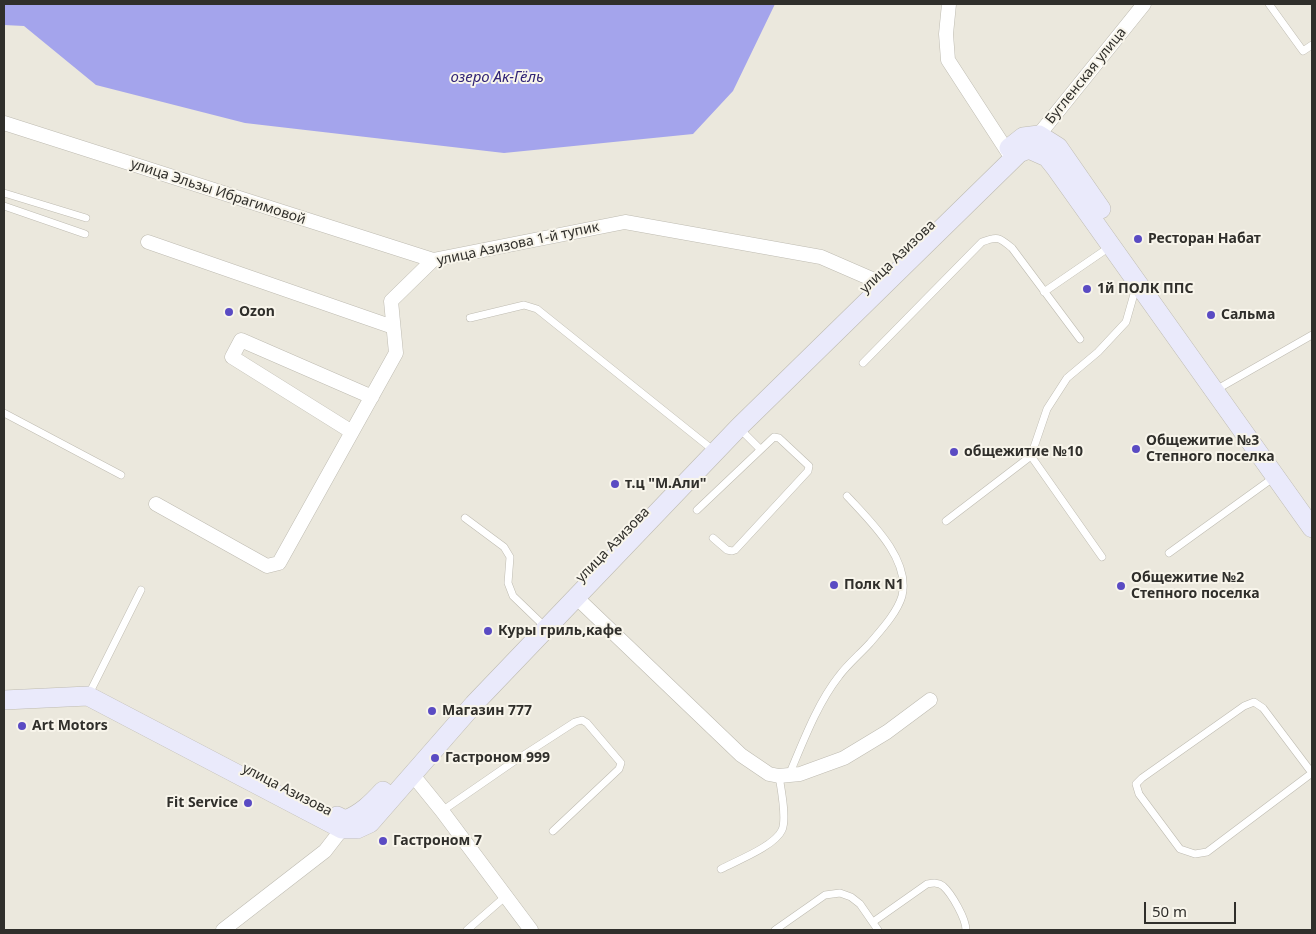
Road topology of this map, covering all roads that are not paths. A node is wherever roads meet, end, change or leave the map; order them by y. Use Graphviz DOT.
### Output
graph roads {
  1 [pos="949,4"];
  2 [pos="1144,4"];
  3 [pos="1269,4"];
  4 [pos="1312,45"];
  5 [pos="4,123"];
  6 [pos="1034,142"];
  7 [pos="1009,156"];
  8 [pos="4,193"];
  9 [pos="4,206"];
  10 [pos="86,218"];
  11 [pos="85,234"];
  12 [pos="148,242"];
  13 [pos="1111,246"];
  14 [pos="432,260"];
  15 [pos="874,280"];
  16 [pos="1136,280"];
  17 [pos="1044,292"];
  18 [pos="470,318"];
  19 [pos="393,328"];
  20 [pos="1312,335"];
  21 [pos="1080,339"];
  22 [pos="862,363"];
  23 [pos="1218,388"];
  24 [pos="372,397"];
  25 [pos="4,413"];
  26 [pos="739,427"];
  27 [pos="352,432"];
  28 [pos="708,446"];
  29 [pos="760,449"];
  30 [pos="1031,456"];
  31 [pos="121,475"];
  32 [pos="1276,476"];
  33 [pos="847,496"];
  34 [pos="156,504"];
  35 [pos="697,510"];
  36 [pos="1312,511"];
  37 [pos="465,518"];
  38 [pos="946,520"];
  39 [pos="1312,528"];
  40 [pos="713,538"];
  41 [pos="1170,553"];
  42 [pos="1102,556"];
  43 [pos="141,590"];
  44 [pos="577,598"];
  45 [pos="540,622"];
  46 [pos="4,692"];
  47 [pos="90,693"];
  48 [pos="4,700"];
  49 [pos="930,700"];
  50 [pos="1312,773"];
  51 [pos="412,774"];
  52 [pos="784,776"];
  53 [pos="442,812"];
  54 [pos="342,829"];
  55 [pos="553,831"];
  56 [pos="721,869"];
  57 [pos="506,896"];
  58 [pos="872,922"];
  59 [pos="223,930"];
  60 [pos="467,930"];
  61 [pos="531,930"];
  62 [pos="774,930"];
  63 [pos="878,930"];
  64 [pos="966,930"];
  1 -- 7 [label="street"];
  2 -- 6 [label="street, Бугленская улица"];
  3 -- 4 [label="lane"];
  5 -- 14 [label="street, улица Эльзы Ибрагимовой"];
  6 -- 7 [label="main road, улица Азизова"];
  6 -- 13 [label="main road"];
  6 -- 23 [label="main road"];
  7 -- 15 [label="main road, улица Азизова"];
  7 -- 26 [label="main road, улица Азизова"];
  8 -- 10 [label="lane"];
  9 -- 11 [label="lane"];
  12 -- 19 [label="street"];
  13 -- 16 [label="main road"];
  13 -- 17 [label="lane"];
  14 -- 15 [label="street, улица Азизова 1-й тупик"];
  14 -- 19 [label="street, улица Азизова 1-й тупик"];
  15 -- 28 [label="main road, улица Азизова"];
  16 -- 23 [label="main road"];
  16 -- 30 [label="lane"];
  17 -- 21 [label="lane"];
  17 -- 22 [label="lane"];
  18 -- 28 [label="lane"];
  19 -- 24 [label="street, улица Азизова 1-й тупик"];
  20 -- 23 [label="lane"];
  23 -- 32 [label="main road"];
  23 -- 36 [label="main road"];
  24 -- 27 [label="street, улица Азизова 1-й тупик"];
  24 -- 27 [label="street"];
  25 -- 31 [label="lane"];
  26 -- 29 [label="lane"];
  26 -- 44 [label="main road, улица Азизова"];
  27 -- 34 [label="street, улица Азизова 1-й тупик"];
  28 -- 45 [label="main road, улица Азизова"];
  29 -- 35 [label="lane"];
  29 -- 40 [label="lane"];
  30 -- 38 [label="lane"];
  30 -- 42 [label="lane"];
  32 -- 39 [label="main road"];
  32 -- 41 [label="lane"];
  33 -- 52 [label="lane"];
  37 -- 45 [label="lane"];
  43 -- 47 [label="lane"];
  44 -- 51 [label="main road, улица Азизова"];
  44 -- 52 [label="street"];
  45 -- 47 [label="main road, улица Азизова"];
  46 -- 47 [label="main road, улица Азизова"];
  47 -- 48 [label="main road"];
  47 -- 54 [label="main road, улица Азизова"];
  49 -- 52 [label="street"];
  50 -- 50 [label="lane"];
  51 -- 53 [label="street"];
  51 -- 54 [label="main road, улица Азизова"];
  52 -- 56 [label="lane"];
  53 -- 55 [label="lane"];
  53 -- 57 [label="street"];
  54 -- 59 [label="street"];
  57 -- 60 [label="lane"];
  57 -- 61 [label="street"];
  58 -- 62 [label="lane"];
  58 -- 63 [label="lane"];
  58 -- 64 [label="lane"];
}
